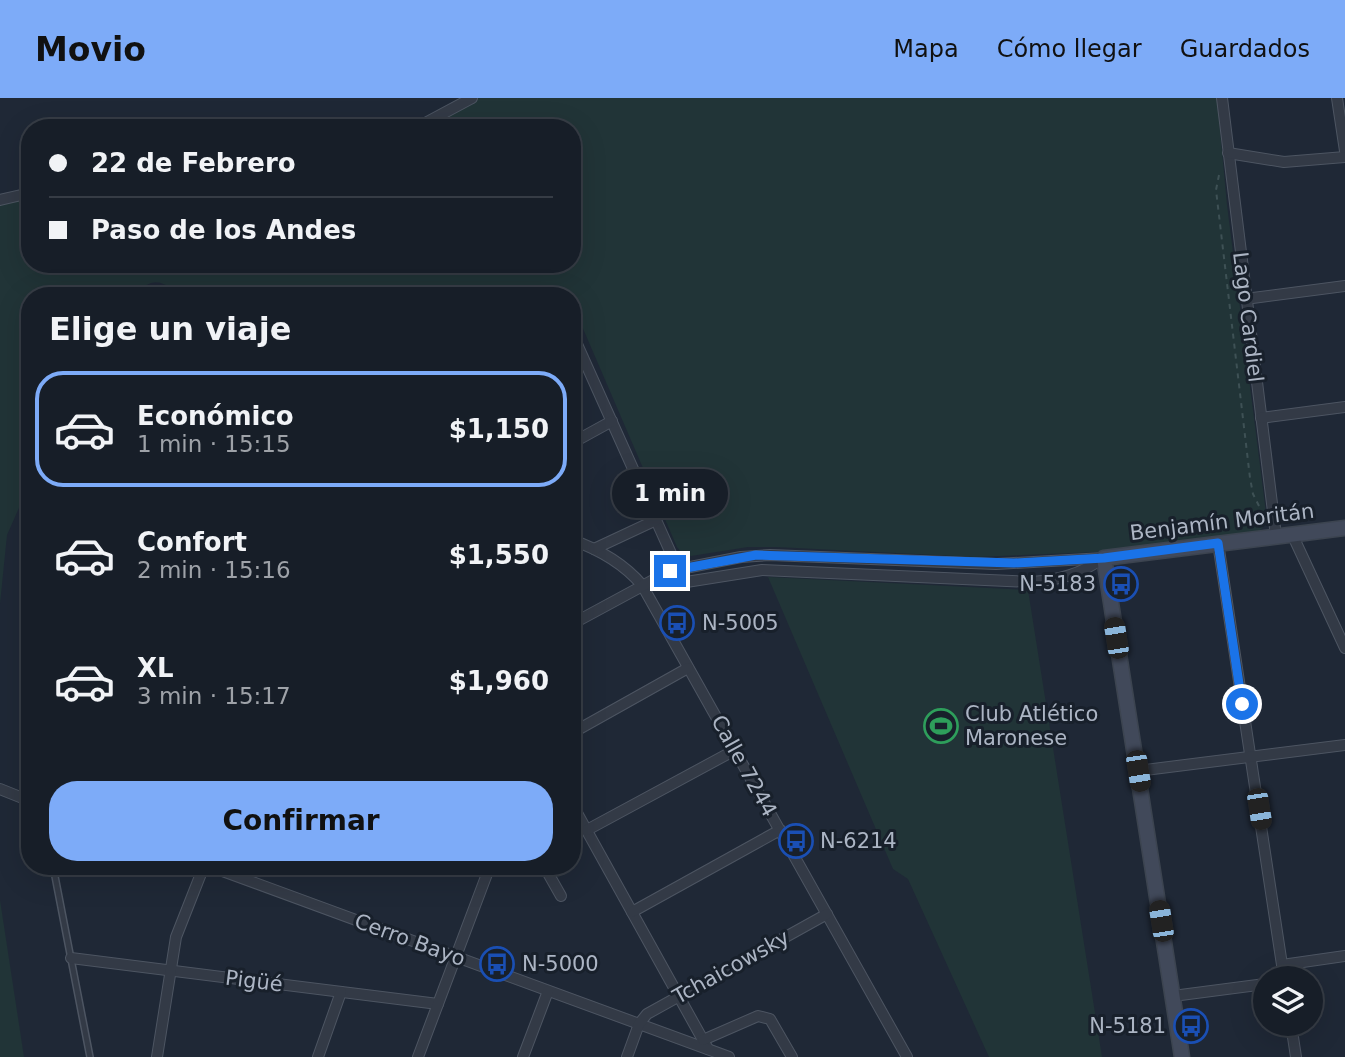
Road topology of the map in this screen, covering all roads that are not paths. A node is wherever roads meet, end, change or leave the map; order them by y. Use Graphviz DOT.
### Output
graph roads {
  1 [pos="472,98"];
  2 [pos="1222,98"];
  3 [pos="1337,98"];
  4 [pos="433,119"];
  5 [pos="1345,151"];
  6 [pos="1228,153"];
  7 [pos="1345,157"];
  8 [pos="21,195"];
  9 [pos="0,200"];
  10 [pos="1345,286"];
  11 [pos="1245,299"];
  12 [pos="581,354"];
  13 [pos="1345,407"];
  14 [pos="1261,418"];
  15 [pos="612,421"];
  16 [pos="581,438"];
  17 [pos="656,520"];
  18 [pos="1345,528"];
  19 [pos="1292,534"];
  20 [pos="1276,536"];
  21 [pos="1218,543"];
  22 [pos="581,544"];
  23 [pos="594,549"];
  24 [pos="1104,558"];
  25 [pos="678,569"];
  26 [pos="680,583"];
  27 [pos="642,585"];
  28 [pos="581,619"];
  29 [pos="1344,642"];
  30 [pos="688,668"];
  31 [pos="581,728"];
  32 [pos="1345,745"];
  33 [pos="735,750"];
  34 [pos="1251,757"];
  35 [pos="1138,771"];
  36 [pos="0,789"];
  37 [pos="21,797"];
  38 [pos="581,820"];
  39 [pos="587,830"];
  40 [pos="780,830"];
  41 [pos="55,875"];
  42 [pos="202,875"];
  43 [pos="231,875"];
  44 [pos="487,875"];
  45 [pos="549,875"];
  46 [pos="561,896"];
  47 [pos="632,912"];
  48 [pos="827,914"];
  49 [pos="1345,956"];
  50 [pos="456,957"];
  51 [pos="71,958"];
  52 [pos="1282,965"];
  53 [pos="169,971"];
  54 [pos="1253,986"];
  55 [pos="548,991"];
  56 [pos="341,992"];
  57 [pos="678,995"];
  58 [pos="1173,996"];
  59 [pos="438,1004"];
  60 [pos="639,1024"];
  61 [pos="1293,1036"];
  62 [pos="706,1045"];
  63 [pos="90,1057"];
  64 [pos="157,1057"];
  65 [pos="318,1057"];
  66 [pos="418,1057"];
  67 [pos="523,1057"];
  68 [pos="627,1057"];
  69 [pos="729,1057"];
  70 [pos="792,1057"];
  71 [pos="907,1057"];
  72 [pos="1182,1057"];
  73 [pos="1296,1057"];
  1 -- 4 [label="street"];
  2 -- 6 [label="street, Lago Cardiel"];
  3 -- 5 [label="street"];
  6 -- 7 [label="street"];
  6 -- 11 [label="street, Lago Cardiel"];
  8 -- 9 [label="street"];
  10 -- 11 [label="street"];
  11 -- 14 [label="street, Lago Cardiel"];
  12 -- 15 [label="street"];
  13 -- 14 [label="street"];
  14 -- 20 [label="street, Lago Cardiel"];
  15 -- 16 [label="street"];
  15 -- 17 [label="street"];
  17 -- 23 [label="street"];
  17 -- 25 [label="street"];
  18 -- 19 [label="street, Benjamín Moritán"];
  19 -- 20 [label="street, Benjamín Moritán"];
  19 -- 29 [label="street"];
  20 -- 21 [label="street, Benjamín Moritán"];
  21 -- 24 [label="street, Benjamín Moritán"];
  21 -- 34 [label="street"];
  22 -- 23 [label="street"];
  23 -- 27 [label="street"];
  24 -- 25 [label="street"];
  24 -- 26 [label="street"];
  24 -- 35 [label="street"];
  25 -- 26 [label="street"];
  25 -- 27 [label="street"];
  26 -- 27 [label="street"];
  27 -- 28 [label="street"];
  27 -- 30 [label="street, Calle 7244"];
  30 -- 31 [label="street"];
  30 -- 33 [label="street, Calle 7244"];
  32 -- 34 [label="street"];
  33 -- 39 [label="street"];
  33 -- 40 [label="street, Calle 7244"];
  34 -- 35 [label="street"];
  34 -- 52 [label="street"];
  35 -- 58 [label="street"];
  36 -- 37 [label="street"];
  38 -- 39 [label="street"];
  39 -- 47 [label="street"];
  40 -- 47 [label="street"];
  40 -- 48 [label="street, Calle 7244"];
  41 -- 51 [label="lane"];
  42 -- 53 [label="street"];
  43 -- 50 [label="street, Cerro Bayo"];
  44 -- 50 [label="street"];
  45 -- 46 [label="street"];
  47 -- 57 [label="street"];
  48 -- 57 [label="street, Tchaicowsky"];
  48 -- 71 [label="street, Calle 7244"];
  49 -- 52 [label="street"];
  50 -- 55 [label="street, Cerro Bayo"];
  50 -- 59 [label="street"];
  51 -- 53 [label="street, Pigüé"];
  51 -- 63 [label="lane"];
  53 -- 56 [label="street, Pigüé"];
  53 -- 64 [label="street"];
  54 -- 58 [label="street"];
  55 -- 60 [label="street, Cerro Bayo"];
  55 -- 67 [label="street"];
  56 -- 59 [label="street, Pigüé"];
  56 -- 65 [label="street"];
  57 -- 60 [label="street, Tchaicowsky"];
  57 -- 62 [label="street"];
  58 -- 72 [label="street"];
  59 -- 66 [label="street"];
  60 -- 62 [label="street, Cerro Bayo"];
  60 -- 68 [label="street"];
  61 -- 73 [label="street"];
  62 -- 69 [label="street, Cerro Bayo"];
  62 -- 70 [label="street"];
}
